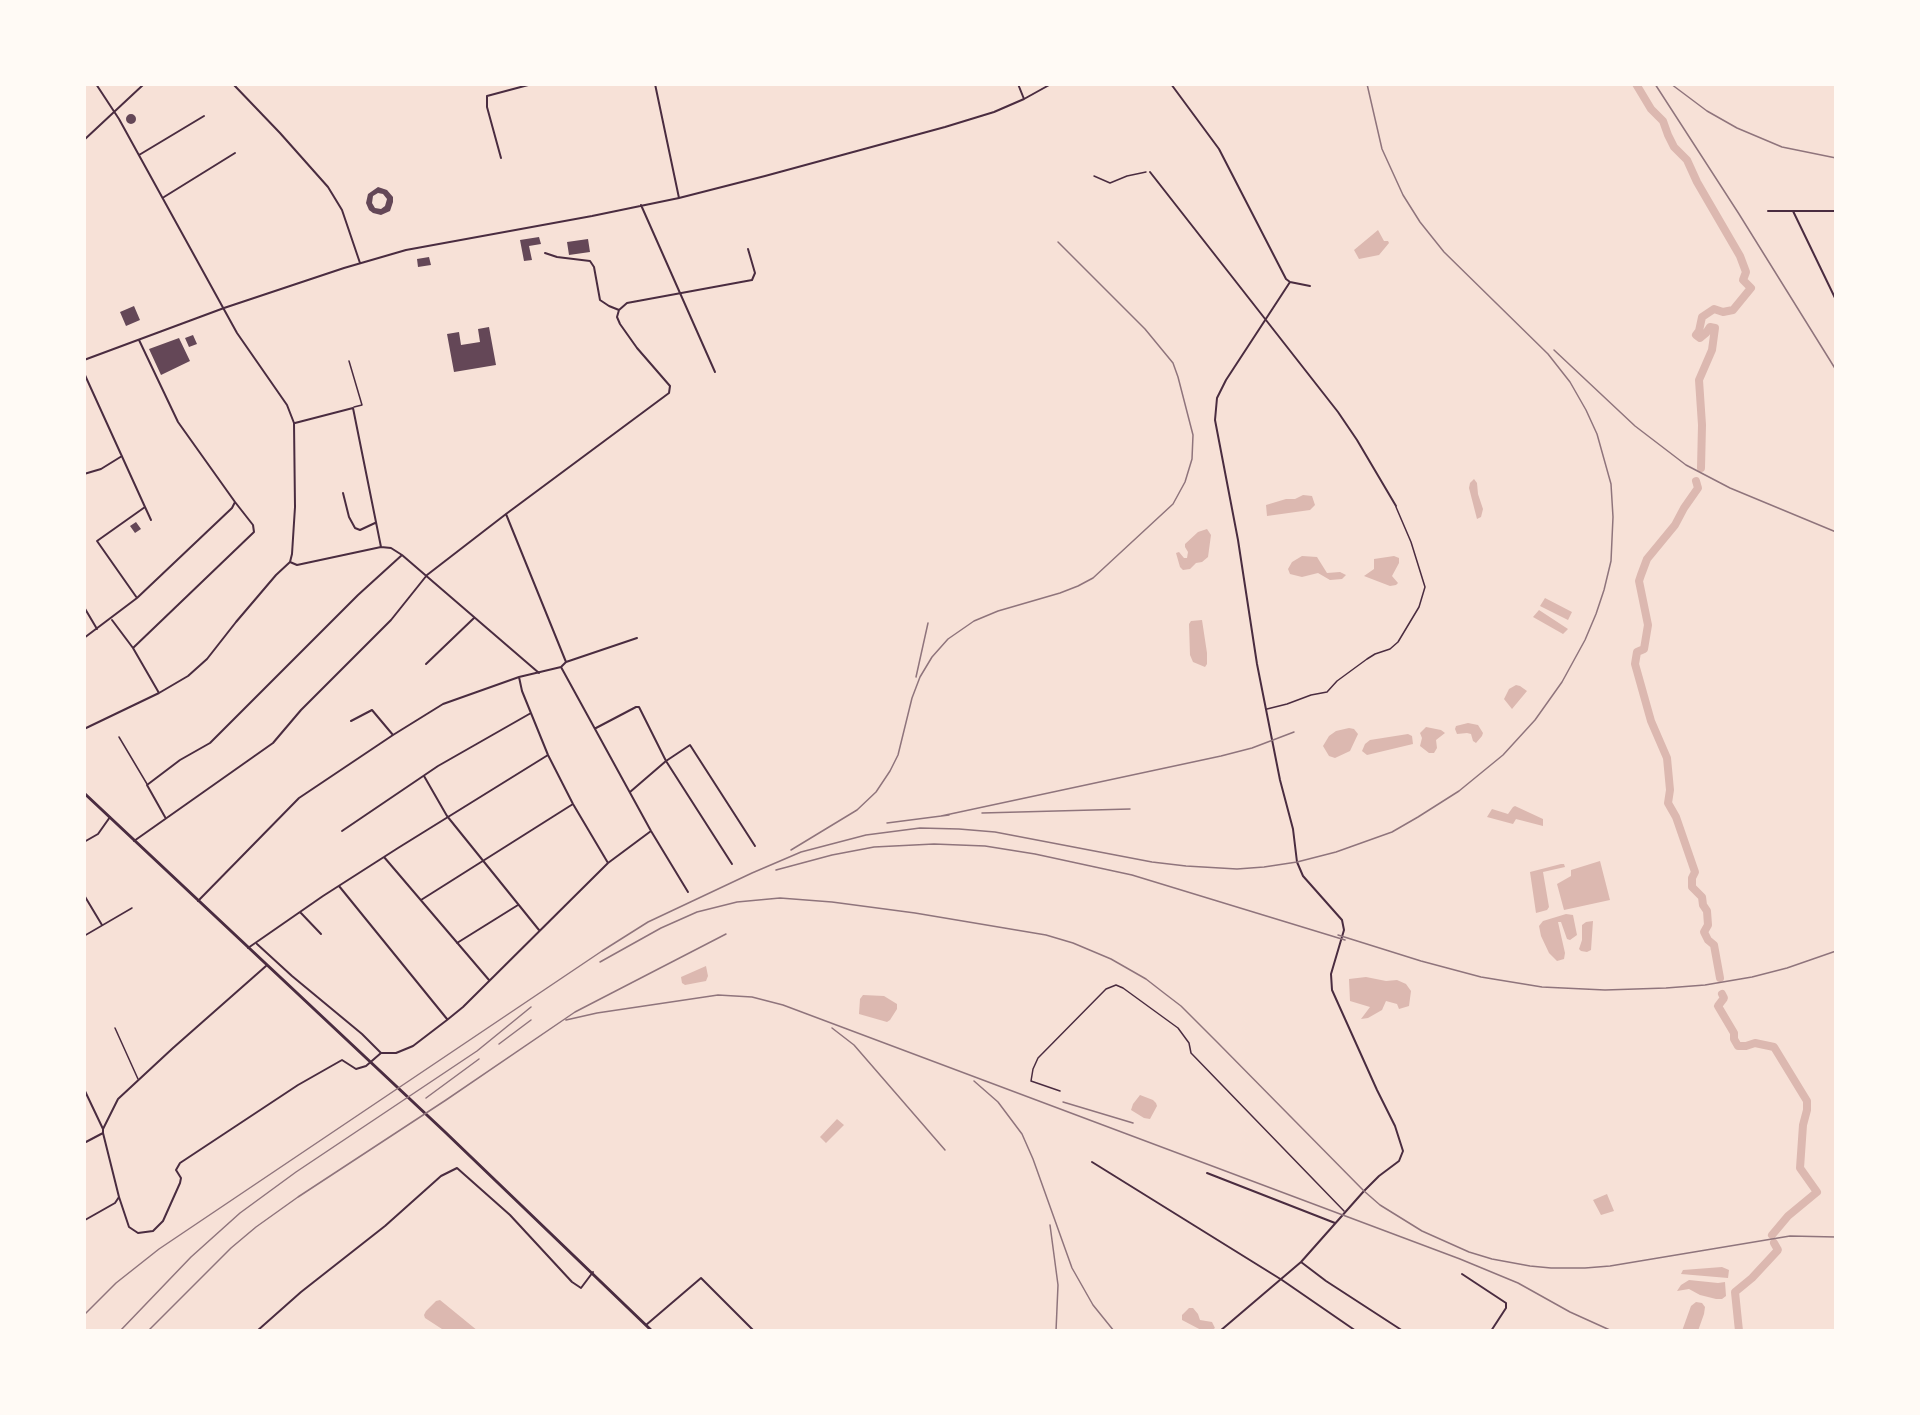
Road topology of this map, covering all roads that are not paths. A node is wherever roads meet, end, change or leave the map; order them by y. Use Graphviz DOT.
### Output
graph roads {
  1 [pos="96,84"];
  2 [pos="144,84"];
  3 [pos="233,84"];
  4 [pos="532,84"];
  5 [pos="656,84"];
  6 [pos="1018,84"];
  7 [pos="1051,84"];
  8 [pos="1171,84"];
  9 [pos="1024,99"];
  10 [pos="114,112"];
  11 [pos="204,116"];
  12 [pos="84,140"];
  13 [pos="235,153"];
  14 [pos="139,156"];
  15 [pos="501,158"];
  16 [pos="1150,172"];
  17 [pos="162,198"];
  18 [pos="679,198"];
  19 [pos="641,205"];
  20 [pos="1768,211"];
  21 [pos="1793,211"];
  22 [pos="1836,211"];
  23 [pos="748,249"];
  24 [pos="545,253"];
  25 [pos="360,263"];
  26 [pos="1290,282"];
  27 [pos="1310,286"];
  28 [pos="679,293"];
  29 [pos="1836,300"];
  30 [pos="224,308"];
  31 [pos="619,310"];
  32 [pos="1265,319"];
  33 [pos="139,340"];
  34 [pos="84,360"];
  35 [pos="349,361"];
  36 [pos="715,372"];
  37 [pos="84,373"];
  38 [pos="353,408"];
  39 [pos="294,423"];
  40 [pos="122,456"];
  41 [pos="84,474"];
  42 [pos="343,493"];
  43 [pos="235,502"];
  44 [pos="1396,506"];
  45 [pos="145,507"];
  46 [pos="506,514"];
  47 [pos="151,520"];
  48 [pos="375,522"];
  49 [pos="381,547"];
  50 [pos="402,555"];
  51 [pos="290,562"];
  52 [pos="427,575"];
  53 [pos="137,598"];
  54 [pos="84,607"];
  55 [pos="474,618"];
  56 [pos="111,619"];
  57 [pos="97,629"];
  58 [pos="84,638"];
  59 [pos="637,639"];
  60 [pos="133,648"];
  61 [pos="566,662"];
  62 [pos="426,664"];
  63 [pos="561,667"];
  64 [pos="539,673"];
  65 [pos="519,677"];
  66 [pos="159,693"];
  67 [pos="1266,709"];
  68 [pos="531,713"];
  69 [pos="351,721"];
  70 [pos="84,729"];
  71 [pos="596,729"];
  72 [pos="393,735"];
  73 [pos="119,737"];
  74 [pos="548,755"];
  75 [pos="666,761"];
  76 [pos="424,776"];
  77 [pos="147,785"];
  78 [pos="630,792"];
  79 [pos="84,793"];
  80 [pos="573,804"];
  81 [pos="447,816"];
  82 [pos="165,817"];
  83 [pos="110,818"];
  84 [pos="342,831"];
  85 [pos="651,831"];
  86 [pos="134,841"];
  87 [pos="84,842"];
  88 [pos="755,846"];
  89 [pos="384,857"];
  90 [pos="483,861"];
  91 [pos="608,863"];
  92 [pos="732,864"];
  93 [pos="339,886"];
  94 [pos="688,892"];
  95 [pos="84,895"];
  96 [pos="421,900"];
  97 [pos="198,901"];
  98 [pos="518,905"];
  99 [pos="132,908"];
  100 [pos="300,912"];
  101 [pos="102,925"];
  102 [pos="538,930"];
  103 [pos="321,934"];
  104 [pos="84,936"];
  105 [pos="256,943"];
  106 [pos="457,944"];
  107 [pos="248,948"];
  108 [pos="266,966"];
  109 [pos="489,980"];
  110 [pos="447,1020"];
  111 [pos="115,1028"];
  112 [pos="381,1053"];
  113 [pos="138,1080"];
  114 [pos="84,1089"];
  115 [pos="1060,1091"];
  116 [pos="103,1129"];
  117 [pos="103,1133"];
  118 [pos="84,1143"];
  119 [pos="1092,1162"];
  120 [pos="1207,1173"];
  121 [pos="119,1197"];
  122 [pos="1345,1212"];
  123 [pos="84,1222"];
  124 [pos="1335,1223"];
  125 [pos="1301,1262"];
  126 [pos="592,1272"];
  127 [pos="1462,1274"];
  128 [pos="1282,1280"];
  129 [pos="646,1324"];
  130 [pos="257,1331"];
  131 [pos="652,1331"];
  132 [pos="754,1331"];
  133 [pos="1220,1331"];
  134 [pos="1356,1331"];
  135 [pos="1403,1331"];
  136 [pos="1491,1331"];
  1 -- 10 [label="street"];
  2 -- 10 [label="street"];
  3 -- 25 [label="street"];
  4 -- 15 [label="street"];
  5 -- 18 [label="street"];
  6 -- 9 [label="street"];
  7 -- 9 [label="street"];
  8 -- 26 [label="street"];
  9 -- 18 [label="street"];
  10 -- 12 [label="street"];
  10 -- 14 [label="street"];
  11 -- 14 [label="street"];
  13 -- 17 [label="street"];
  14 -- 17 [label="street"];
  16 -- 32 [label="street"];
  17 -- 30 [label="street"];
  18 -- 19 [label="street"];
  19 -- 25 [label="street"];
  19 -- 28 [label="street"];
  20 -- 21 [label="street"];
  21 -- 22 [label="street"];
  21 -- 29 [label="street"];
  23 -- 28 [label="street"];
  24 -- 31 [label="street"];
  25 -- 30 [label="street"];
  26 -- 27 [label="street"];
  26 -- 32 [label="street"];
  28 -- 31 [label="street"];
  28 -- 36 [label="street"];
  30 -- 33 [label="street"];
  30 -- 39 [label="street"];
  31 -- 46 [label="street"];
  32 -- 44 [label="street"];
  32 -- 67 [label="street"];
  33 -- 34 [label="street"];
  33 -- 43 [label="street"];
  35 -- 38 [label="lane"];
  37 -- 40 [label="street"];
  38 -- 39 [label="street"];
  38 -- 48 [label="street"];
  39 -- 51 [label="street"];
  40 -- 41 [label="street"];
  40 -- 45 [label="street"];
  42 -- 48 [label="street"];
  43 -- 53 [label="street"];
  43 -- 60 [label="street"];
  44 -- 67 [label="lane"];
  45 -- 47 [label="street"];
  45 -- 53 [label="street"];
  46 -- 52 [label="street"];
  46 -- 61 [label="street"];
  48 -- 49 [label="street"];
  49 -- 50 [label="street"];
  49 -- 51 [label="street"];
  50 -- 52 [label="street"];
  50 -- 77 [label="street"];
  51 -- 66 [label="street"];
  52 -- 55 [label="street"];
  52 -- 82 [label="street"];
  53 -- 56 [label="street"];
  54 -- 57 [label="street"];
  55 -- 62 [label="street"];
  55 -- 64 [label="street"];
  56 -- 57 [label="street"];
  56 -- 60 [label="street"];
  57 -- 58 [label="street"];
  59 -- 61 [label="street"];
  60 -- 66 [label="street"];
  61 -- 63 [label="street"];
  63 -- 64 [label="street"];
  63 -- 71 [label="street"];
  64 -- 65 [label="street"];
  65 -- 68 [label="street"];
  65 -- 72 [label="street"];
  66 -- 70 [label="street"];
  67 -- 122 [label="street"];
  68 -- 74 [label="street"];
  68 -- 76 [label="street"];
  69 -- 72 [label="street"];
  71 -- 75 [label="street"];
  71 -- 78 [label="street"];
  72 -- 97 [label="street"];
  73 -- 77 [label="lane"];
  74 -- 80 [label="street"];
  74 -- 81 [label="street"];
  75 -- 78 [label="street"];
  75 -- 88 [label="street"];
  75 -- 92 [label="street"];
  76 -- 81 [label="street"];
  76 -- 84 [label="street"];
  77 -- 82 [label="street"];
  78 -- 85 [label="street"];
  79 -- 83 [label="main road"];
  80 -- 90 [label="street"];
  80 -- 91 [label="street"];
  81 -- 89 [label="street"];
  81 -- 90 [label="street"];
  82 -- 86 [label="street"];
  83 -- 86 [label="main road"];
  83 -- 87 [label="street"];
  85 -- 91 [label="street"];
  85 -- 94 [label="street"];
  86 -- 97 [label="main road"];
  89 -- 93 [label="street"];
  89 -- 96 [label="street"];
  90 -- 96 [label="street"];
  90 -- 98 [label="street"];
  91 -- 102 [label="street"];
  93 -- 100 [label="street"];
  93 -- 110 [label="street"];
  95 -- 101 [label="street"];
  96 -- 106 [label="street"];
  97 -- 107 [label="main road"];
  98 -- 102 [label="street"];
  98 -- 106 [label="street"];
  99 -- 101 [label="lane"];
  100 -- 103 [label="street"];
  100 -- 105 [label="street"];
  101 -- 104 [label="lane"];
  102 -- 109 [label="street"];
  105 -- 107 [label="street"];
  105 -- 112 [label="street"];
  106 -- 109 [label="street"];
  107 -- 108 [label="main road"];
  108 -- 113 [label="street"];
  108 -- 126 [label="main road"];
  109 -- 110 [label="street"];
  110 -- 112 [label="street"];
  111 -- 113 [label="lane"];
  112 -- 121 [label="street"];
  113 -- 116 [label="street"];
  114 -- 116 [label="street"];
  115 -- 122 [label="lane"];
  116 -- 117 [label="street"];
  117 -- 118 [label="street"];
  117 -- 121 [label="street"];
  119 -- 128 [label="street"];
  120 -- 124 [label="street"];
  121 -- 123 [label="street"];
  122 -- 124 [label="street"];
  124 -- 125 [label="street"];
  125 -- 128 [label="street"];
  125 -- 135 [label="street"];
  126 -- 129 [label="main road"];
  126 -- 130 [label="street"];
  127 -- 136 [label="street"];
  128 -- 133 [label="street"];
  128 -- 134 [label="street"];
  129 -- 131 [label="main road"];
  129 -- 132 [label="street"];
}
